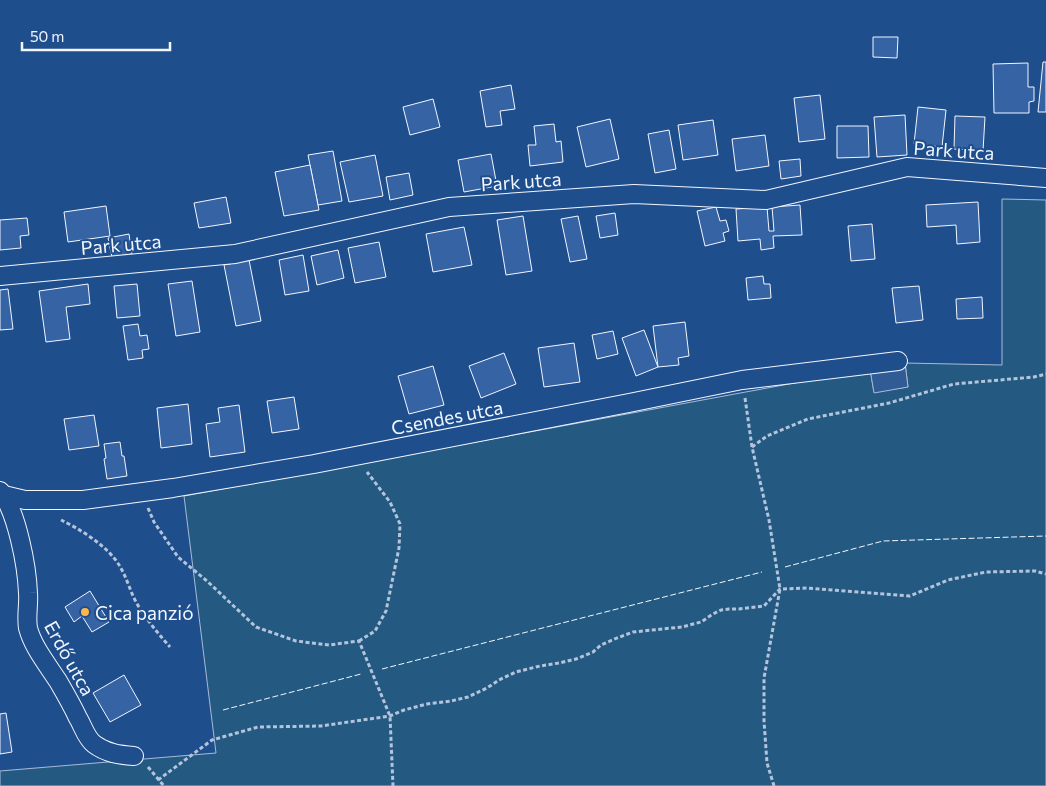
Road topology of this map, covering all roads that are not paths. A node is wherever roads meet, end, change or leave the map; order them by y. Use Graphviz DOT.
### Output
graph roads {
  1 [pos="1046,178"];
  2 [pos="0,276"];
  3 [pos="898,361"];
  4 [pos="2,493"];
  5 [pos="134,756"];
  1 -- 2 [label="street, Park utca"];
  3 -- 4 [label="street, Csendes utca"];
  4 -- 5 [label="street, Erdő utca"];
}
